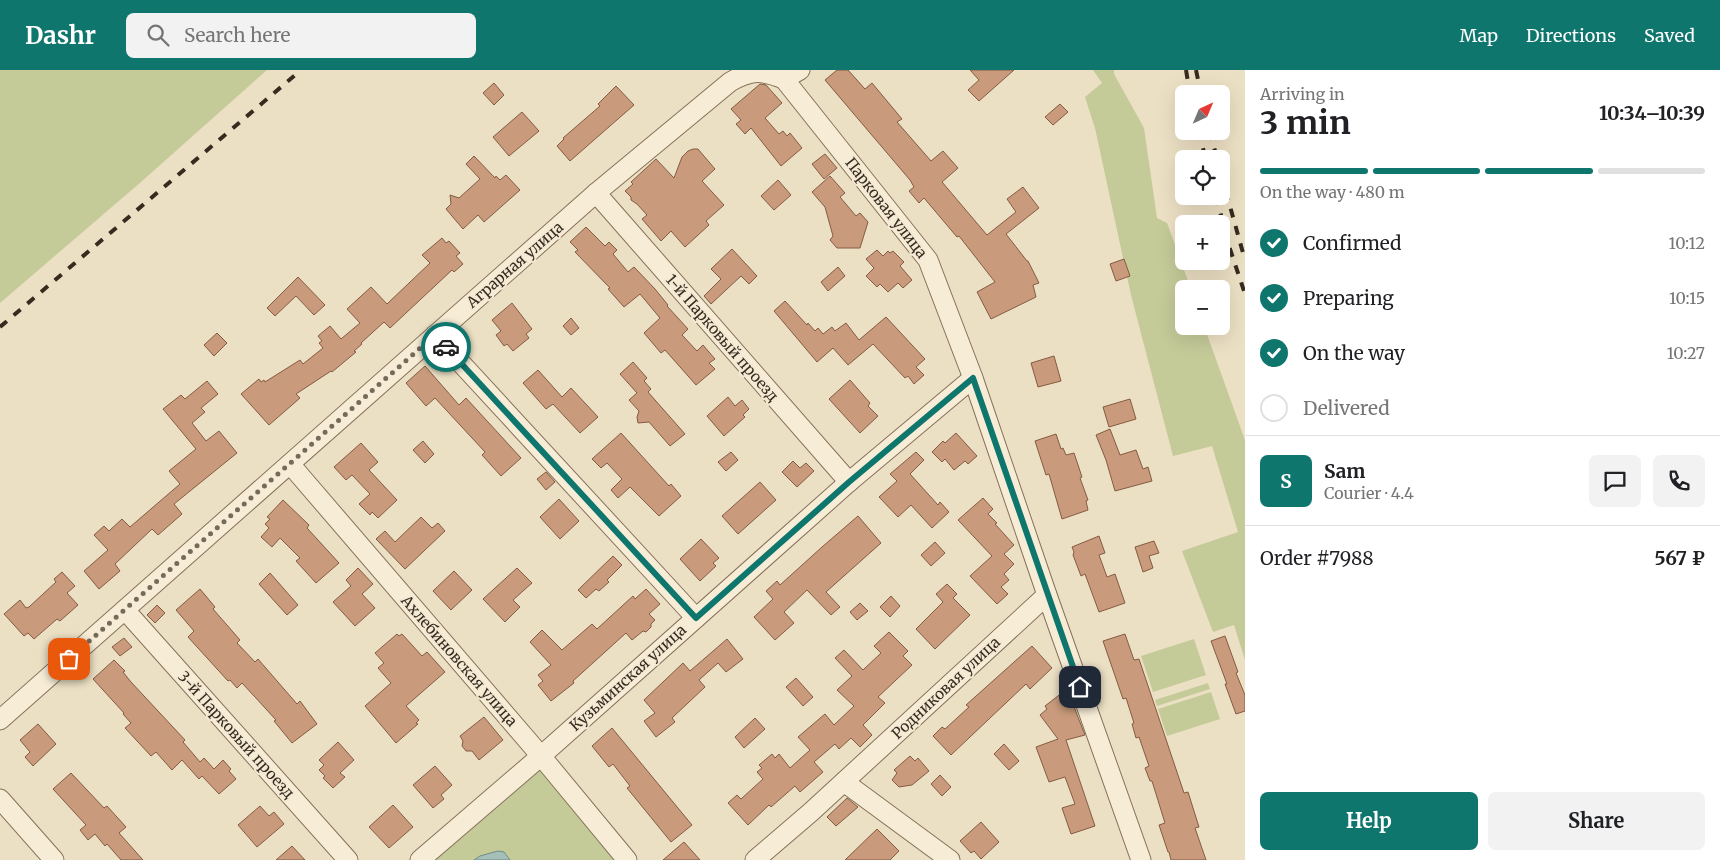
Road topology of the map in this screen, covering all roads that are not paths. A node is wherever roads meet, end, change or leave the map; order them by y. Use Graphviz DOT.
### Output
graph roads {
  1 [pos="759,71"];
  2 [pos="792,74"];
  3 [pos="596,194"];
  4 [pos="435,335"];
  5 [pos="973,378"];
  6 [pos="290,464"];
  7 [pos="849,482"];
  8 [pos="1047,595"];
  9 [pos="125,610"];
  10 [pos="696,618"];
  11 [pos="0,720"];
  12 [pos="541,756"];
  13 [pos="844,782"];
  14 [pos="0,799"];
  15 [pos="54,860"];
  16 [pos="348,860"];
  17 [pos="420,860"];
  18 [pos="626,860"];
  19 [pos="755,860"];
  20 [pos="950,860"];
  21 [pos="1141,860"];
  1 -- 2 [label="street, Аграрная улица"];
  1 -- 3 [label="street, Аграрная улица"];
  2 -- 5 [label="street, Парковая улица"];
  3 -- 4 [label="street, Аграрная улица"];
  3 -- 7 [label="street, 1-й Парковый проезд"];
  4 -- 6 [label="street, Аграрная улица"];
  4 -- 10 [label="street"];
  5 -- 7 [label="street, Кузьминская улица"];
  5 -- 8 [label="street, Парковая улица"];
  6 -- 9 [label="street, Аграрная улица"];
  6 -- 12 [label="street, Ахлебиновская улица"];
  7 -- 10 [label="street, Кузьминская улица"];
  8 -- 13 [label="street, Родниковая улица"];
  8 -- 21 [label="street, Парковая улица"];
  9 -- 11 [label="street, Аграрная улица"];
  9 -- 16 [label="street, 3-й Парковый проезд"];
  10 -- 12 [label="street, Кузьминская улица"];
  12 -- 17 [label="street, Кузьминская улица"];
  12 -- 18 [label="street, Ахлебиновская улица"];
  13 -- 19 [label="street, Родниковая улица"];
  13 -- 20 [label="street"];
  14 -- 15 [label="street"];
}
